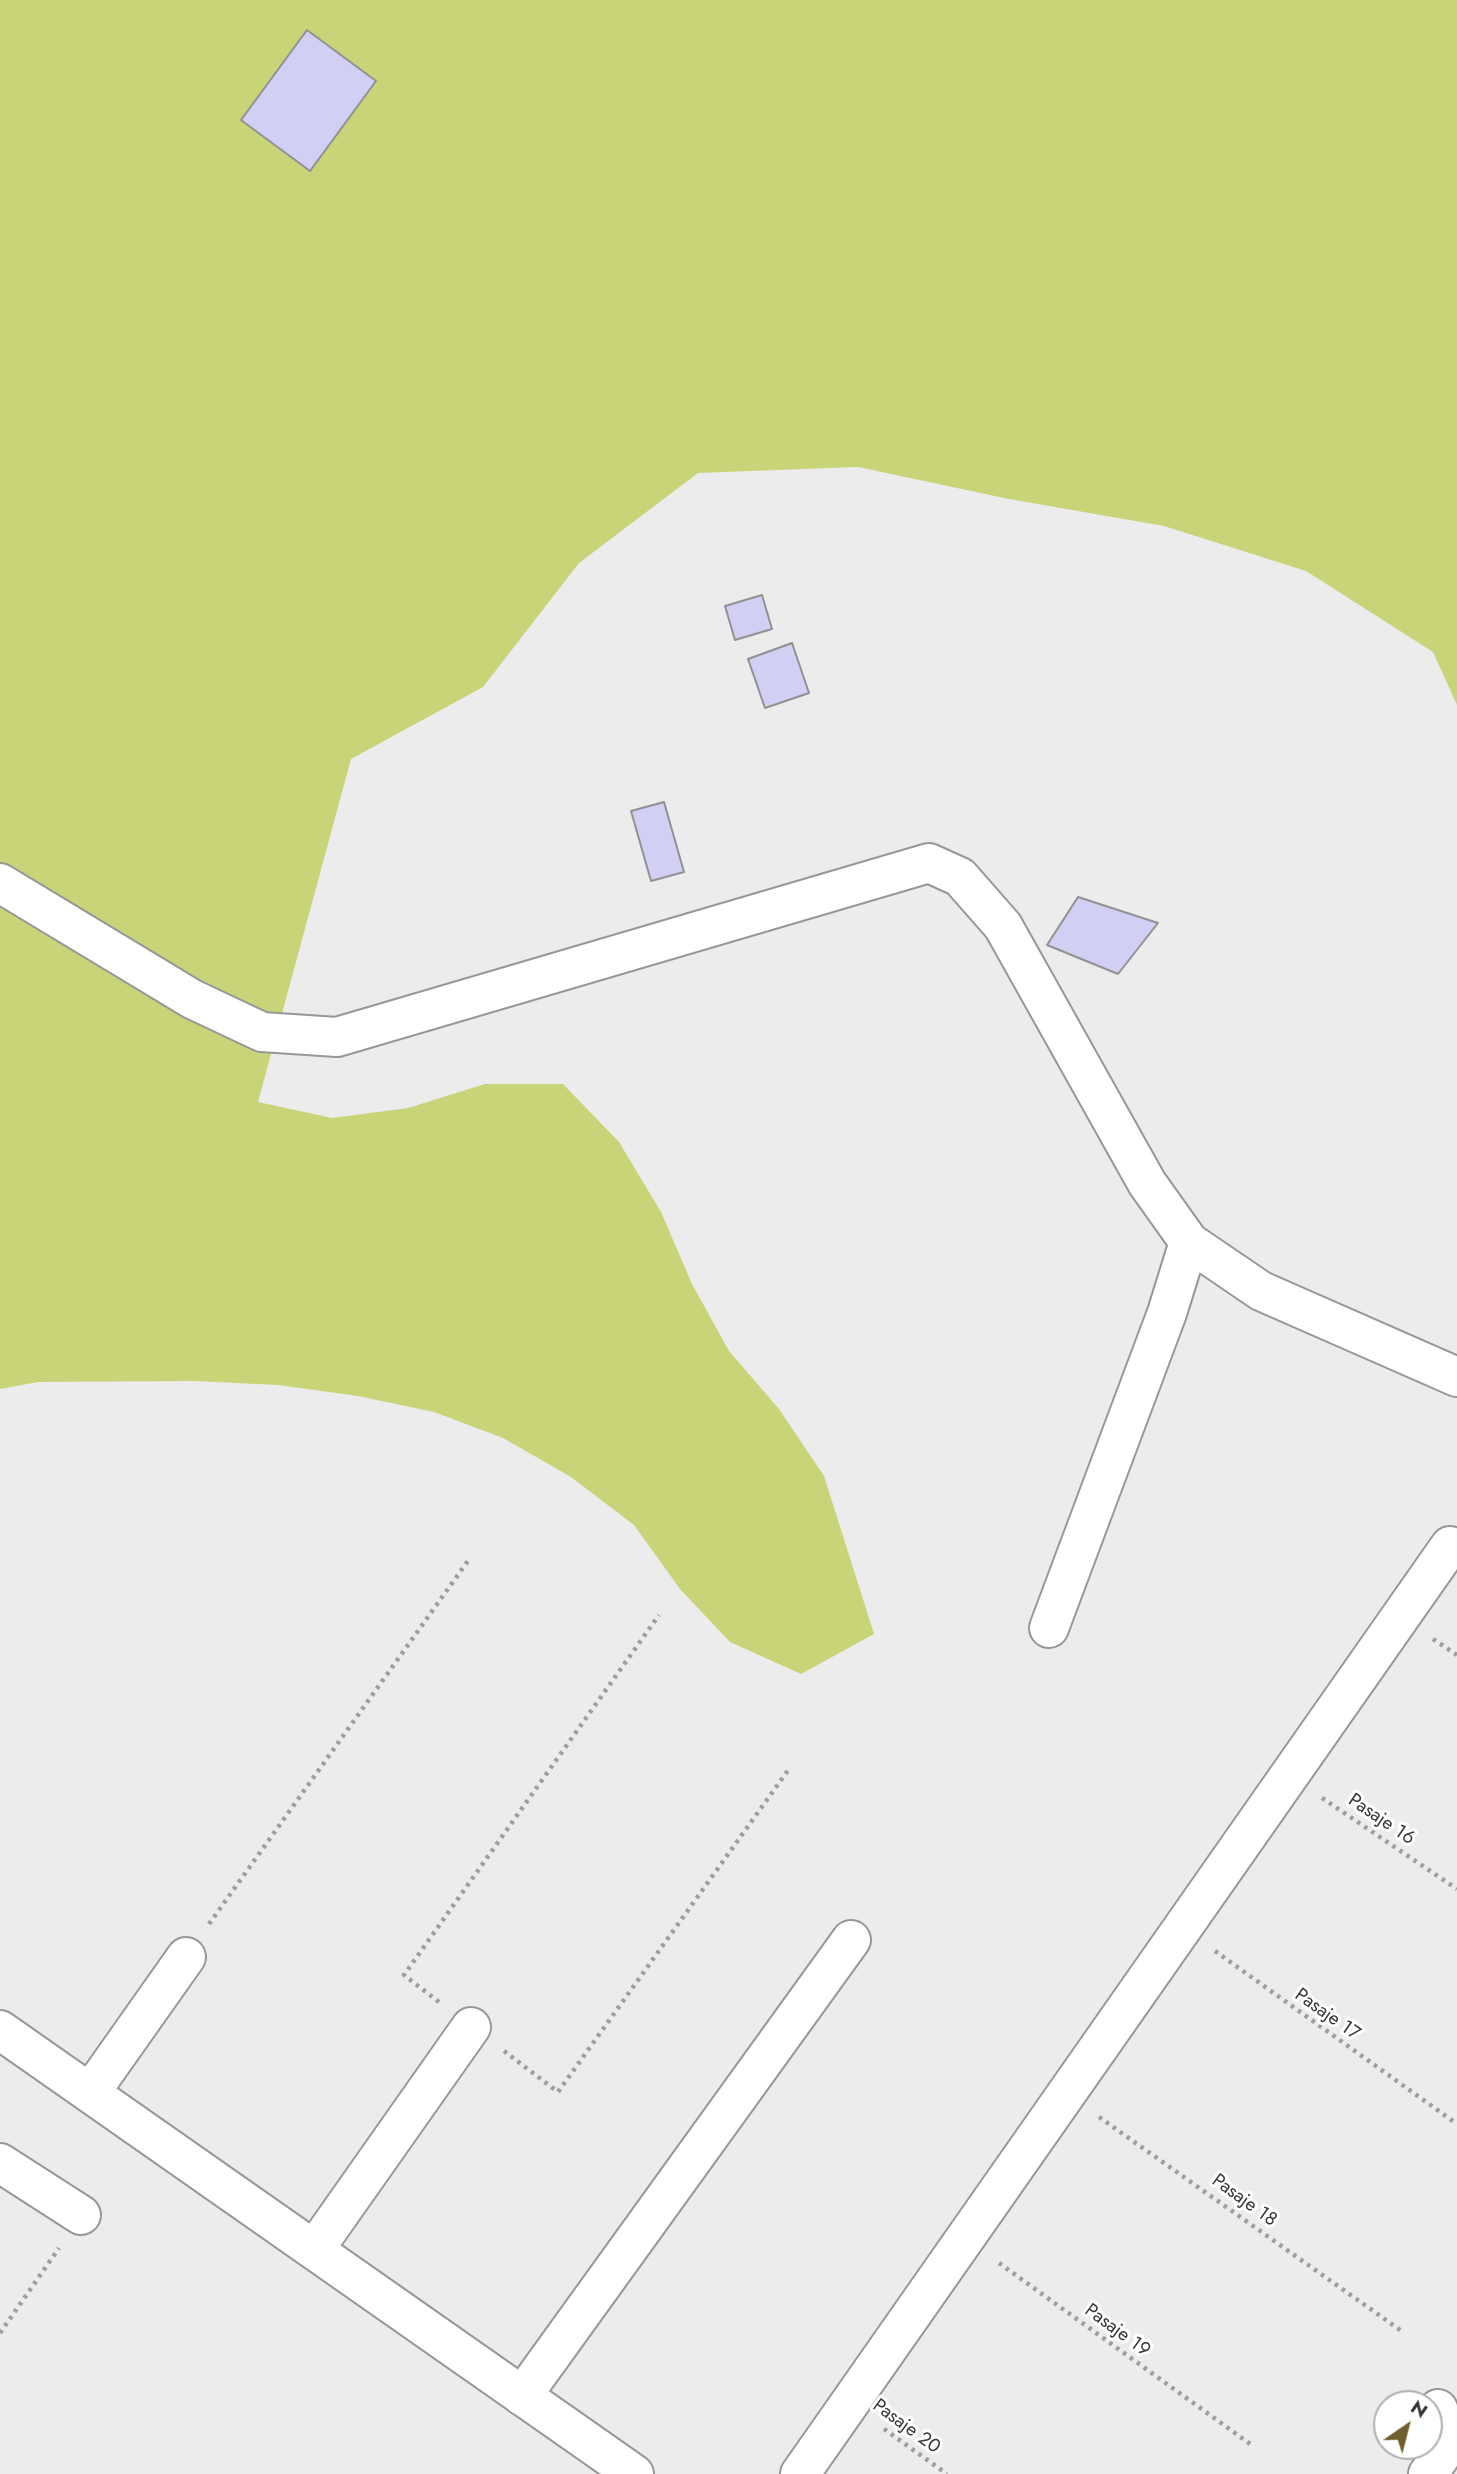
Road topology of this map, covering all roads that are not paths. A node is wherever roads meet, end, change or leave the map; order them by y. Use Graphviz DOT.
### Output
graph roads {
  1 [pos="0,883"];
  2 [pos="1189,1242"];
  3 [pos="1457,1377"];
  4 [pos="1450,1546"];
  5 [pos="1049,1628"];
  6 [pos="851,1940"];
  7 [pos="186,1957"];
  8 [pos="471,2026"];
  9 [pos="0,2030"];
  10 [pos="90,2093"];
  11 [pos="0,2163"];
  12 [pos="81,2215"];
  13 [pos="314,2250"];
  14 [pos="522,2396"];
  15 [pos="1443,2423"];
  16 [pos="1443,2447"];
  17 [pos="634,2474"];
  18 [pos="800,2474"];
  1 -- 2 [label="street"];
  2 -- 3 [label="street"];
  2 -- 5 [label="street"];
  4 -- 18 [label="street"];
  6 -- 14 [label="street"];
  7 -- 10 [label="street"];
  8 -- 13 [label="street"];
  9 -- 10 [label="street"];
  10 -- 13 [label="street"];
  11 -- 12 [label="street"];
  13 -- 14 [label="street"];
  14 -- 17 [label="street"];
  15 -- 16 [label="street"];
}
